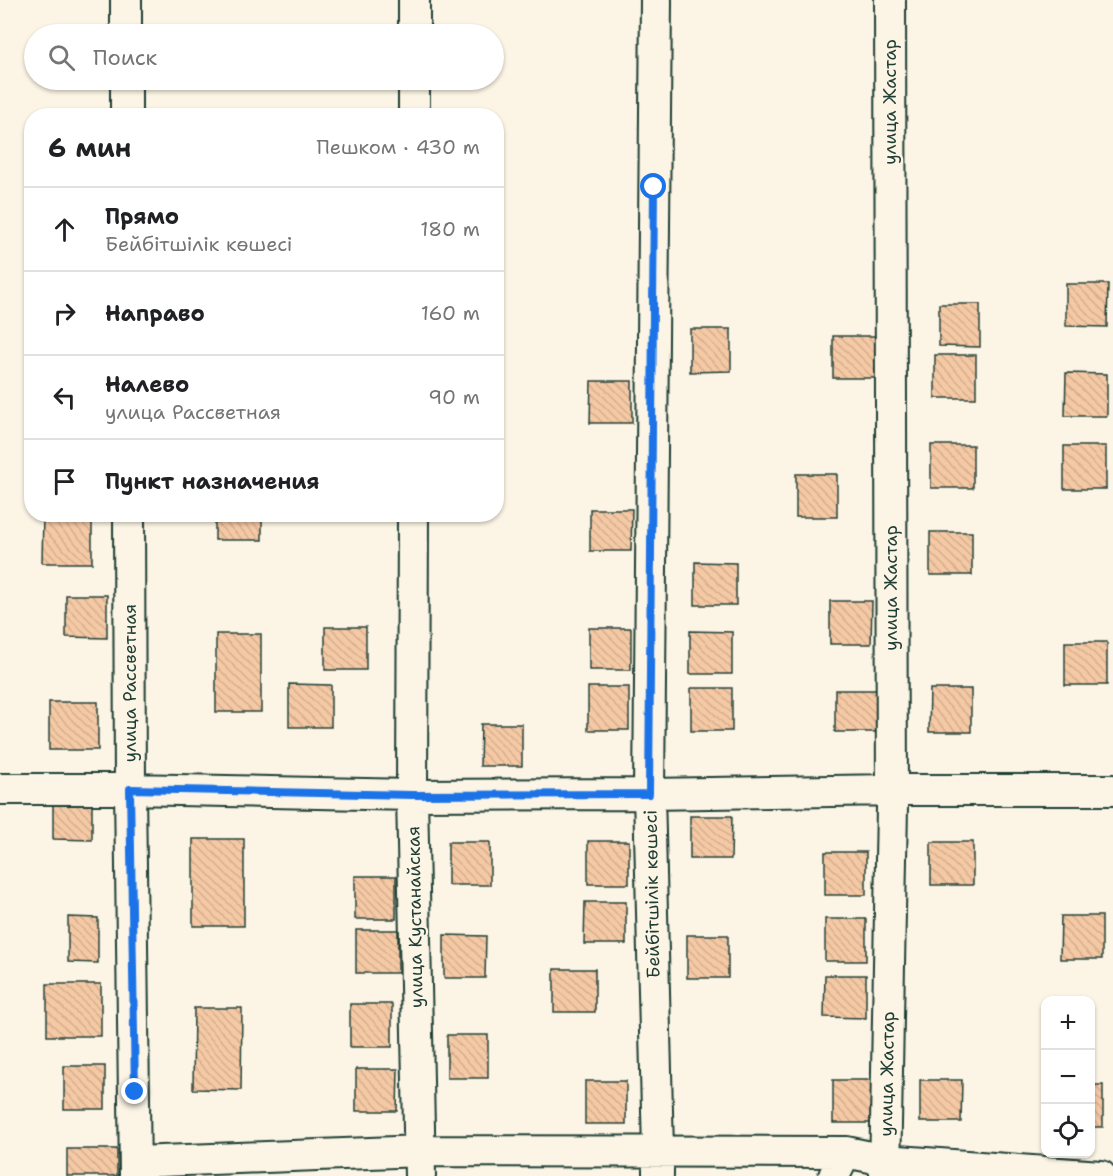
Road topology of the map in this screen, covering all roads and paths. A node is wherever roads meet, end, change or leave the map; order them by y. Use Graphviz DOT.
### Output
graph roads {
  1 [pos="126,0"];
  2 [pos="414,0"];
  3 [pos="656,0"];
  4 [pos="890,0"];
  5 [pos="126,24"];
  6 [pos="414,24"];
  7 [pos="126,90"];
  8 [pos="414,90"];
  9 [pos="126,108"];
  10 [pos="414,108"];
  11 [pos="129,522"];
  12 [pos="413,522"];
  13 [pos="0,789"];
  14 [pos="130,789"];
  15 [pos="892,790"];
  16 [pos="1113,790"];
  17 [pos="649,794"];
  18 [pos="412,795"];
  19 [pos="658,1163"];
  20 [pos="421,1164"];
  21 [pos="840,1164"];
  22 [pos="885,1168"];
  23 [pos="136,1169"];
  24 [pos="1101,1176"];
  1 -- 5 [label="street"];
  2 -- 6 [label="street"];
  3 -- 17 [label="street, Бейбітшілік көшесі"];
  4 -- 15 [label="street, улица Жастар"];
  7 -- 9 [label="street"];
  8 -- 10 [label="street"];
  11 -- 14 [label="street, улица Рассветная"];
  12 -- 18 [label="street, улица Кустанайская"];
  13 -- 14 [label="street"];
  14 -- 18 [label="street"];
  14 -- 23 [label="street, улица Рассветная"];
  15 -- 16 [label="street"];
  15 -- 17 [label="street"];
  15 -- 22 [label="street, улица Жастар"];
  17 -- 18 [label="street"];
  17 -- 19 [label="street, Бейбітшілік көшесі"];
  18 -- 20 [label="street, улица Кустанайская"];
  19 -- 20 [label="street"];
  19 -- 21 [label="street"];
  20 -- 23 [label="street"];
  21 -- 22 [label="street"];
  22 -- 24 [label="street"];
}
